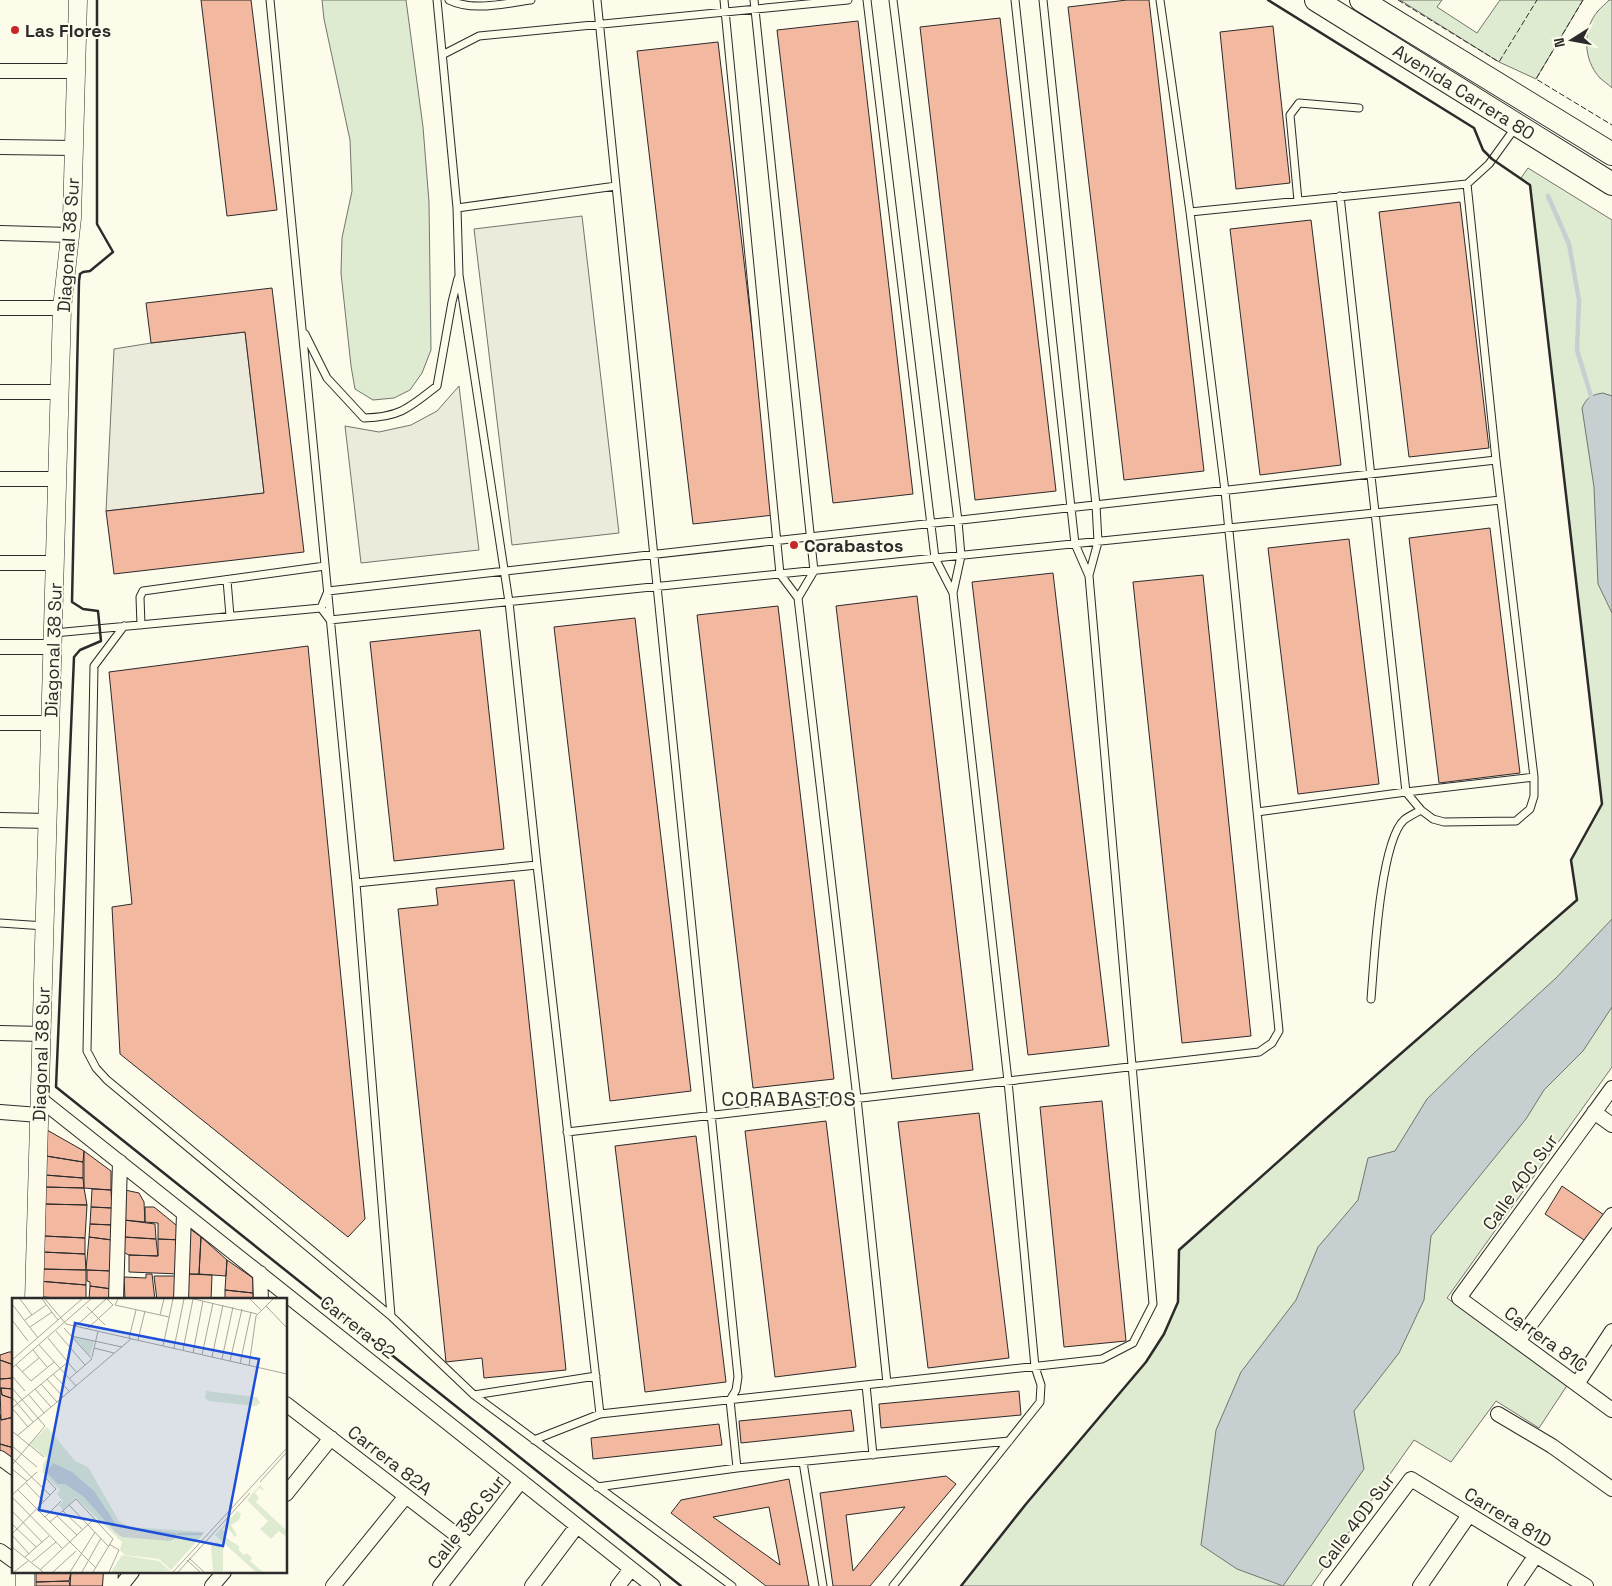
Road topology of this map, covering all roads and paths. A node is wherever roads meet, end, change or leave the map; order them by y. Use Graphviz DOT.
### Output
graph roads {
  1 [pos="78,0"];
  2 [pos="270,0"];
  3 [pos="437,0"];
  4 [pos="449,0"];
  5 [pos="532,0"];
  6 [pos="597,0"];
  7 [pos="724,0"];
  8 [pos="754,0"];
  9 [pos="848,0"];
  10 [pos="867,0"];
  11 [pos="893,0"];
  12 [pos="1015,0"];
  13 [pos="1043,0"];
  14 [pos="1160,0"];
  15 [pos="1316,0"];
  16 [pos="1361,0"];
  17 [pos="755,9"];
  18 [pos="725,12"];
  19 [pos="600,24"];
  20 [pos="444,54"];
  21 [pos="0,71"];
  22 [pos="76,71"];
  23 [pos="1531,104"];
  24 [pos="1359,108"];
  25 [pos="1517,125"];
  26 [pos="0,147"];
  27 [pos="74,148"];
  28 [pos="1612,154"];
  29 [pos="1467,184"];
  30 [pos="1612,184"];
  31 [pos="616,186"];
  32 [pos="1340,196"];
  33 [pos="1298,201"];
  34 [pos="457,208"];
  35 [pos="1190,212"];
  36 [pos="0,232"];
  37 [pos="70,235"];
  38 [pos="459,275"];
  39 [pos="0,308"];
  40 [pos="62,308"];
  41 [pos="302,329"];
  42 [pos="0,392"];
  43 [pos="60,392"];
  44 [pos="1496,460"];
  45 [pos="1371,475"];
  46 [pos="0,479"];
  47 [pos="58,479"];
  48 [pos="1225,491"];
  49 [pos="1501,500"];
  50 [pos="1096,505"];
  51 [pos="1071,508"];
  52 [pos="1375,513"];
  53 [pos="958,521"];
  54 [pos="931,524"];
  55 [pos="1229,528"];
  56 [pos="811,537"];
  57 [pos="778,541"];
  58 [pos="1098,542"];
  59 [pos="1074,544"];
  60 [pos="653,555"];
  61 [pos="961,556"];
  62 [pos="935,558"];
  63 [pos="0,563"];
  64 [pos="55,563"];
  65 [pos="325,566"];
  66 [pos="814,571"];
  67 [pos="504,572"];
  68 [pos="780,574"];
  69 [pos="1088,576"];
  70 [pos="226,580"];
  71 [pos="656,587"];
  72 [pos="328,591"];
  73 [pos="953,593"];
  74 [pos="798,598"];
  75 [pos="509,602"];
  76 [pos="321,608"];
  77 [pos="230,616"];
  78 [pos="330,620"];
  79 [pos="141,625"];
  80 [pos="124,626"];
  81 [pos="53,640"];
  82 [pos="0,647"];
  83 [pos="0,723"];
  84 [pos="51,723"];
  85 [pos="1534,777"];
  86 [pos="1406,792"];
  87 [pos="1421,810"];
  88 [pos="1257,812"];
  89 [pos="0,820"];
  90 [pos="48,821"];
  91 [pos="537,865"];
  92 [pos="356,883"];
  93 [pos="0,923"];
  94 [pos="45,926"];
  95 [pos="1372,999"];
  96 [pos="0,1033"];
  97 [pos="42,1034"];
  98 [pos="1132,1066"];
  99 [pos="1008,1081"];
  100 [pos="1612,1088"];
  101 [pos="857,1098"];
  102 [pos="39,1107"];
  103 [pos="0,1112"];
  104 [pos="1594,1112"];
  105 [pos="711,1115"];
  106 [pos="1612,1125"];
  107 [pos="567,1132"];
  108 [pos="120,1162"];
  109 [pos="184,1214"];
  110 [pos="1612,1215"];
  111 [pos="260,1273"];
  112 [pos="34,1298"];
  113 [pos="116,1298"];
  114 [pos="181,1298"];
  115 [pos="261,1298"];
  116 [pos="1459,1298"];
  117 [pos="391,1316"];
  118 [pos="1612,1331"];
  119 [pos="1518,1341"];
  120 [pos="1036,1367"];
  121 [pos="596,1376"];
  122 [pos="887,1383"];
  123 [pos="1577,1384"];
  124 [pos="866,1385"];
  125 [pos="474,1395"];
  126 [pos="730,1400"];
  127 [pos="288,1406"];
  128 [pos="1612,1410"];
  129 [pos="600,1414"];
  130 [pos="1498,1414"];
  131 [pos="331,1438"];
  132 [pos="534,1440"];
  133 [pos="1009,1441"];
  134 [pos="873,1455"];
  135 [pos="0,1458"];
  136 [pos="803,1462"];
  137 [pos="12,1467"];
  138 [pos="737,1468"];
  139 [pos="1410,1479"];
  140 [pos="521,1481"];
  141 [pos="597,1487"];
  142 [pos="1612,1489"];
  143 [pos="288,1492"];
  144 [pos="406,1496"];
  145 [pos="1469,1515"];
  146 [pos="577,1526"];
  147 [pos="471,1546"];
  148 [pos="0,1551"];
  149 [pos="1536,1555"];
  150 [pos="12,1560"];
  151 [pos="631,1569"];
  152 [pos="130,1574"];
  153 [pos="222,1574"];
  154 [pos="121,1586"];
  155 [pos="212,1586"];
  156 [pos="333,1586"];
  157 [pos="440,1586"];
  158 [pos="532,1586"];
  159 [pos="618,1586"];
  160 [pos="653,1586"];
  161 [pos="732,1586"];
  162 [pos="823,1586"];
  163 [pos="893,1586"];
  164 [pos="1331,1586"];
  165 [pos="1420,1586"];
  166 [pos="1515,1586"];
  167 [pos="1586,1586"];
  1 -- 22 [label="street, Diagonal 38 Sur"];
  2 -- 41 [label="lane"];
  3 -- 20 [label="lane"];
  4 -- 5 [label="lane"];
  6 -- 19 [label="lane"];
  7 -- 18 [label="lane"];
  8 -- 17 [label="lane"];
  9 -- 17 [label="lane"];
  10 -- 54 [label="lane"];
  11 -- 53 [label="lane"];
  12 -- 51 [label="lane"];
  13 -- 50 [label="lane"];
  14 -- 35 [label="lane"];
  15 -- 25 [label="main road, Avenida Carrera 80"];
  16 -- 23 [label="main road, Avenida Carrera 80"];
  17 -- 18 [label="lane"];
  17 -- 56 [label="lane"];
  18 -- 19 [label="lane"];
  18 -- 57 [label="lane"];
  19 -- 20 [label="lane"];
  19 -- 31 [label="lane"];
  20 -- 34 [label="lane"];
  21 -- 22 [label="street"];
  22 -- 27 [label="street, Diagonal 38 Sur"];
  23 -- 25 [label="main road"];
  23 -- 28 [label="main road, Avenida Carrera 80"];
  24 -- 33 [label="lane"];
  25 -- 29 [label="lane"];
  25 -- 30 [label="main road, Avenida Carrera 80"];
  26 -- 27 [label="street"];
  27 -- 37 [label="street, Diagonal 38 Sur"];
  29 -- 32 [label="lane"];
  29 -- 44 [label="lane"];
  31 -- 34 [label="lane"];
  31 -- 60 [label="lane"];
  32 -- 33 [label="lane"];
  32 -- 45 [label="lane"];
  33 -- 35 [label="lane"];
  34 -- 38 [label="lane"];
  35 -- 48 [label="lane"];
  36 -- 37 [label="street"];
  37 -- 40 [label="street, Diagonal 38 Sur"];
  38 -- 41 [label="lane"];
  38 -- 67 [label="lane"];
  39 -- 40 [label="street"];
  40 -- 43 [label="street, Diagonal 38 Sur"];
  41 -- 65 [label="lane"];
  42 -- 43 [label="street"];
  43 -- 47 [label="street, Diagonal 38 Sur"];
  44 -- 45 [label="lane"];
  44 -- 49 [label="lane"];
  45 -- 48 [label="lane"];
  45 -- 52 [label="lane"];
  46 -- 47 [label="street"];
  47 -- 64 [label="street, Diagonal 38 Sur"];
  48 -- 50 [label="lane"];
  48 -- 55 [label="lane"];
  49 -- 52 [label="lane"];
  49 -- 85 [label="lane"];
  50 -- 51 [label="lane"];
  50 -- 58 [label="lane"];
  51 -- 53 [label="lane"];
  51 -- 59 [label="lane"];
  52 -- 55 [label="lane"];
  52 -- 86 [label="lane"];
  53 -- 54 [label="lane"];
  53 -- 61 [label="lane"];
  54 -- 56 [label="lane"];
  54 -- 62 [label="lane"];
  55 -- 58 [label="lane"];
  55 -- 88 [label="lane"];
  56 -- 57 [label="lane"];
  56 -- 66 [label="lane"];
  57 -- 60 [label="lane"];
  57 -- 68 [label="lane"];
  58 -- 59 [label="lane"];
  58 -- 69 [label="lane"];
  59 -- 61 [label="lane"];
  59 -- 69 [label="lane"];
  60 -- 67 [label="lane"];
  60 -- 71 [label="lane"];
  61 -- 62 [label="lane"];
  61 -- 73 [label="lane"];
  62 -- 66 [label="lane"];
  62 -- 73 [label="lane"];
  63 -- 64 [label="street"];
  64 -- 81 [label="street, Diagonal 38 Sur"];
  65 -- 70 [label="lane"];
  65 -- 72 [label="lane"];
  66 -- 68 [label="lane"];
  66 -- 74 [label="lane"];
  67 -- 72 [label="lane"];
  67 -- 75 [label="lane"];
  68 -- 71 [label="lane"];
  68 -- 74 [label="lane"];
  69 -- 98 [label="lane"];
  70 -- 77 [label="lane"];
  70 -- 79 [label="lane"];
  71 -- 75 [label="lane"];
  71 -- 105 [label="lane"];
  72 -- 76 [label="lane"];
  72 -- 78 [label="lane"];
  73 -- 99 [label="lane"];
  74 -- 101 [label="lane"];
  75 -- 78 [label="lane"];
  75 -- 91 [label="lane"];
  76 -- 77 [label="lane"];
  76 -- 78 [label="lane"];
  77 -- 79 [label="lane"];
  78 -- 92 [label="lane"];
  79 -- 80 [label="lane"];
  80 -- 81 [label="lane"];
  80 -- 117 [label="lane"];
  81 -- 82 [label="street"];
  81 -- 84 [label="street, Diagonal 38 Sur"];
  83 -- 84 [label="street"];
  84 -- 90 [label="street, Diagonal 38 Sur"];
  85 -- 86 [label="lane"];
  85 -- 87 [label="lane"];
  86 -- 87 [label="lane"];
  86 -- 88 [label="lane"];
  87 -- 95 [label="lane"];
  88 -- 98 [label="lane"];
  89 -- 90 [label="street"];
  90 -- 94 [label="street, Diagonal 38 Sur"];
  91 -- 92 [label="lane"];
  91 -- 107 [label="lane"];
  92 -- 117 [label="lane"];
  93 -- 94 [label="lane"];
  94 -- 97 [label="street, Diagonal 38 Sur"];
  96 -- 97 [label="street"];
  97 -- 102 [label="street, Diagonal 38 Sur"];
  98 -- 99 [label="lane"];
  98 -- 120 [label="lane"];
  99 -- 101 [label="lane"];
  99 -- 120 [label="lane"];
  100 -- 104 [label="street, Calle 40C Sur"];
  101 -- 105 [label="lane"];
  101 -- 122 [label="lane"];
  102 -- 103 [label="street"];
  102 -- 108 [label="street, Carrera 82"];
  102 -- 112 [label="street, Diagonal 38 Sur"];
  104 -- 106 [label="street"];
  104 -- 116 [label="street, Calle 40C Sur"];
  105 -- 107 [label="lane"];
  105 -- 126 [label="lane"];
  107 -- 121 [label="lane"];
  108 -- 109 [label="street, Carrera 82"];
  108 -- 113 [label="street"];
  109 -- 111 [label="street, Carrera 82"];
  109 -- 114 [label="street"];
  110 -- 119 [label="street"];
  111 -- 115 [label="street"];
  111 -- 140 [label="street, Carrera 82"];
  116 -- 119 [label="street, Carrera 81C"];
  117 -- 125 [label="lane"];
  118 -- 123 [label="street"];
  119 -- 123 [label="street, Carrera 81C"];
  120 -- 122 [label="lane"];
  120 -- 133 [label="lane"];
  121 -- 125 [label="lane"];
  121 -- 129 [label="lane"];
  122 -- 124 [label="lane"];
  123 -- 128 [label="street, Carrera 81C"];
  124 -- 126 [label="lane"];
  124 -- 134 [label="lane"];
  125 -- 132 [label="lane"];
  126 -- 129 [label="lane"];
  126 -- 138 [label="lane"];
  127 -- 131 [label="street, Carrera 82A"];
  129 -- 132 [label="lane"];
  130 -- 142 [label="street"];
  131 -- 143 [label="street"];
  131 -- 144 [label="street, Carrera 82A"];
  132 -- 141 [label="lane"];
  133 -- 134 [label="lane"];
  133 -- 163 [label="lane"];
  134 -- 136 [label="lane"];
  135 -- 137 [label="street"];
  136 -- 138 [label="lane"];
  136 -- 162 [label="lane"];
  138 -- 141 [label="lane"];
  139 -- 145 [label="street, Carrera 81D"];
  139 -- 164 [label="street, Calle 40D Sur"];
  140 -- 146 [label="street, Carrera 82"];
  140 -- 147 [label="street, Calle 38C Sur"];
  141 -- 161 [label="lane"];
  144 -- 147 [label="street, Carrera 82A"];
  144 -- 156 [label="street"];
  145 -- 149 [label="street, Carrera 81D"];
  145 -- 165 [label="street"];
  146 -- 151 [label="street, Carrera 82"];
  146 -- 158 [label="street"];
  147 -- 157 [label="street, Calle 38C Sur"];
  148 -- 150 [label="street"];
  149 -- 166 [label="street"];
  149 -- 167 [label="street, Carrera 81D"];
  151 -- 159 [label="street"];
  151 -- 160 [label="street, Carrera 82"];
  152 -- 154 [label="street"];
  153 -- 155 [label="street"];
}
